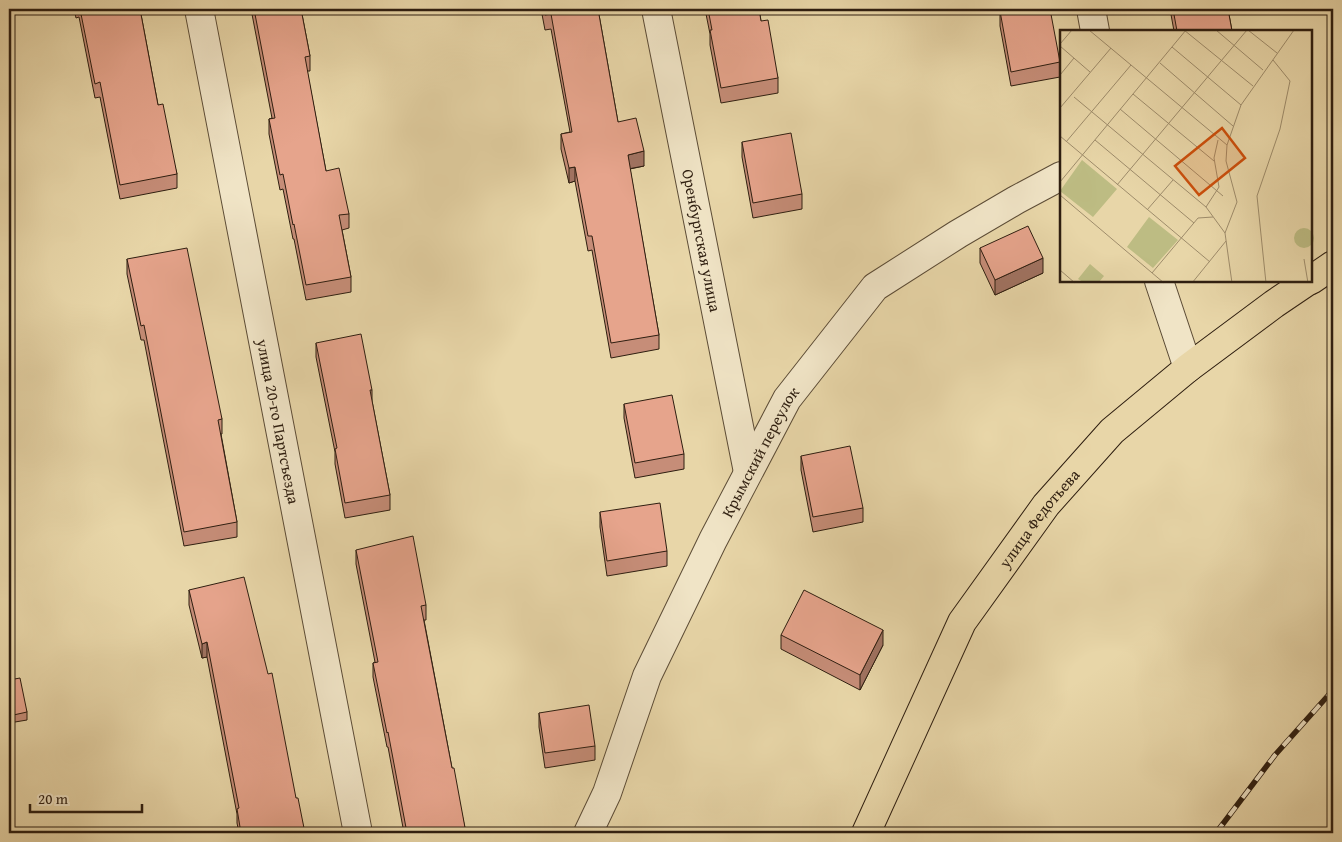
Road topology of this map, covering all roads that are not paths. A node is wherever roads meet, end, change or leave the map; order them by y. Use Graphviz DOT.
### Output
graph roads {
  1 [pos="199,9"];
  2 [pos="656,9"];
  3 [pos="1091,9"];
  4 [pos="1095,30"];
  5 [pos="1060,177"];
  6 [pos="1333,265"];
  7 [pos="1312,279"];
  8 [pos="1159,282"];
  9 [pos="1307,282"];
  10 [pos="1188,368"];
  11 [pos="748,472"];
  12 [pos="358,833"];
  13 [pos="588,833"];
  14 [pos="866,833"];
  1 -- 12 [label="street, улица 20-го Партсъезда"];
  2 -- 11 [label="street, Оренбургская улица"];
  3 -- 4 [label="street"];
  5 -- 11 [label="street, Крымский переулок"];
  6 -- 7 [label="main road, улица Федотьева"];
  8 -- 10 [label="street"];
  9 -- 10 [label="main road, улица Федотьева"];
  10 -- 14 [label="main road, улица Федотьева"];
  11 -- 13 [label="street, Крымский переулок"];
}
